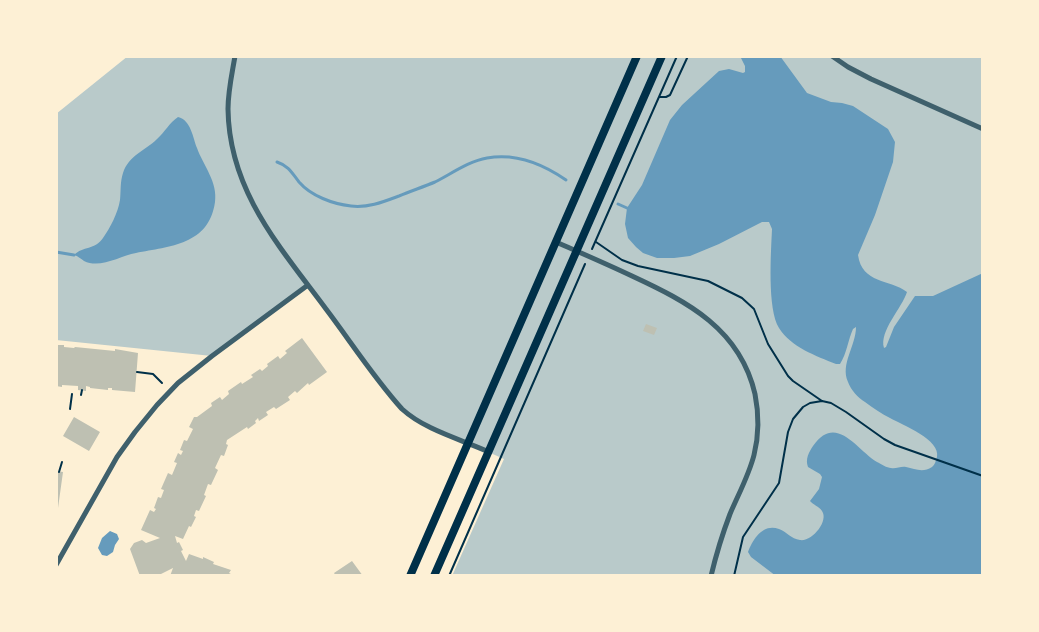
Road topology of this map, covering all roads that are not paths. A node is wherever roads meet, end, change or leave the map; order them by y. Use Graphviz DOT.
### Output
graph roads {
  1 [pos="235,56"];
  2 [pos="637,56"];
  3 [pos="662,56"];
  4 [pos="832,56"];
  5 [pos="983,129"];
  6 [pos="556,242"];
  7 [pos="576,251"];
  8 [pos="308,285"];
  9 [pos="469,443"];
  10 [pos="489,452"];
  11 [pos="56,565"];
  12 [pos="410,576"];
  13 [pos="434,576"];
  14 [pos="711,576"];
  1 -- 8 [label="street"];
  2 -- 6 [label="main road"];
  3 -- 7 [label="main road"];
  4 -- 5 [label="street"];
  6 -- 7 [label="street"];
  6 -- 9 [label="main road"];
  7 -- 10 [label="main road"];
  7 -- 14 [label="street"];
  8 -- 9 [label="street"];
  8 -- 11 [label="street"];
  9 -- 10 [label="street"];
  9 -- 12 [label="main road"];
  10 -- 13 [label="main road"];
}
